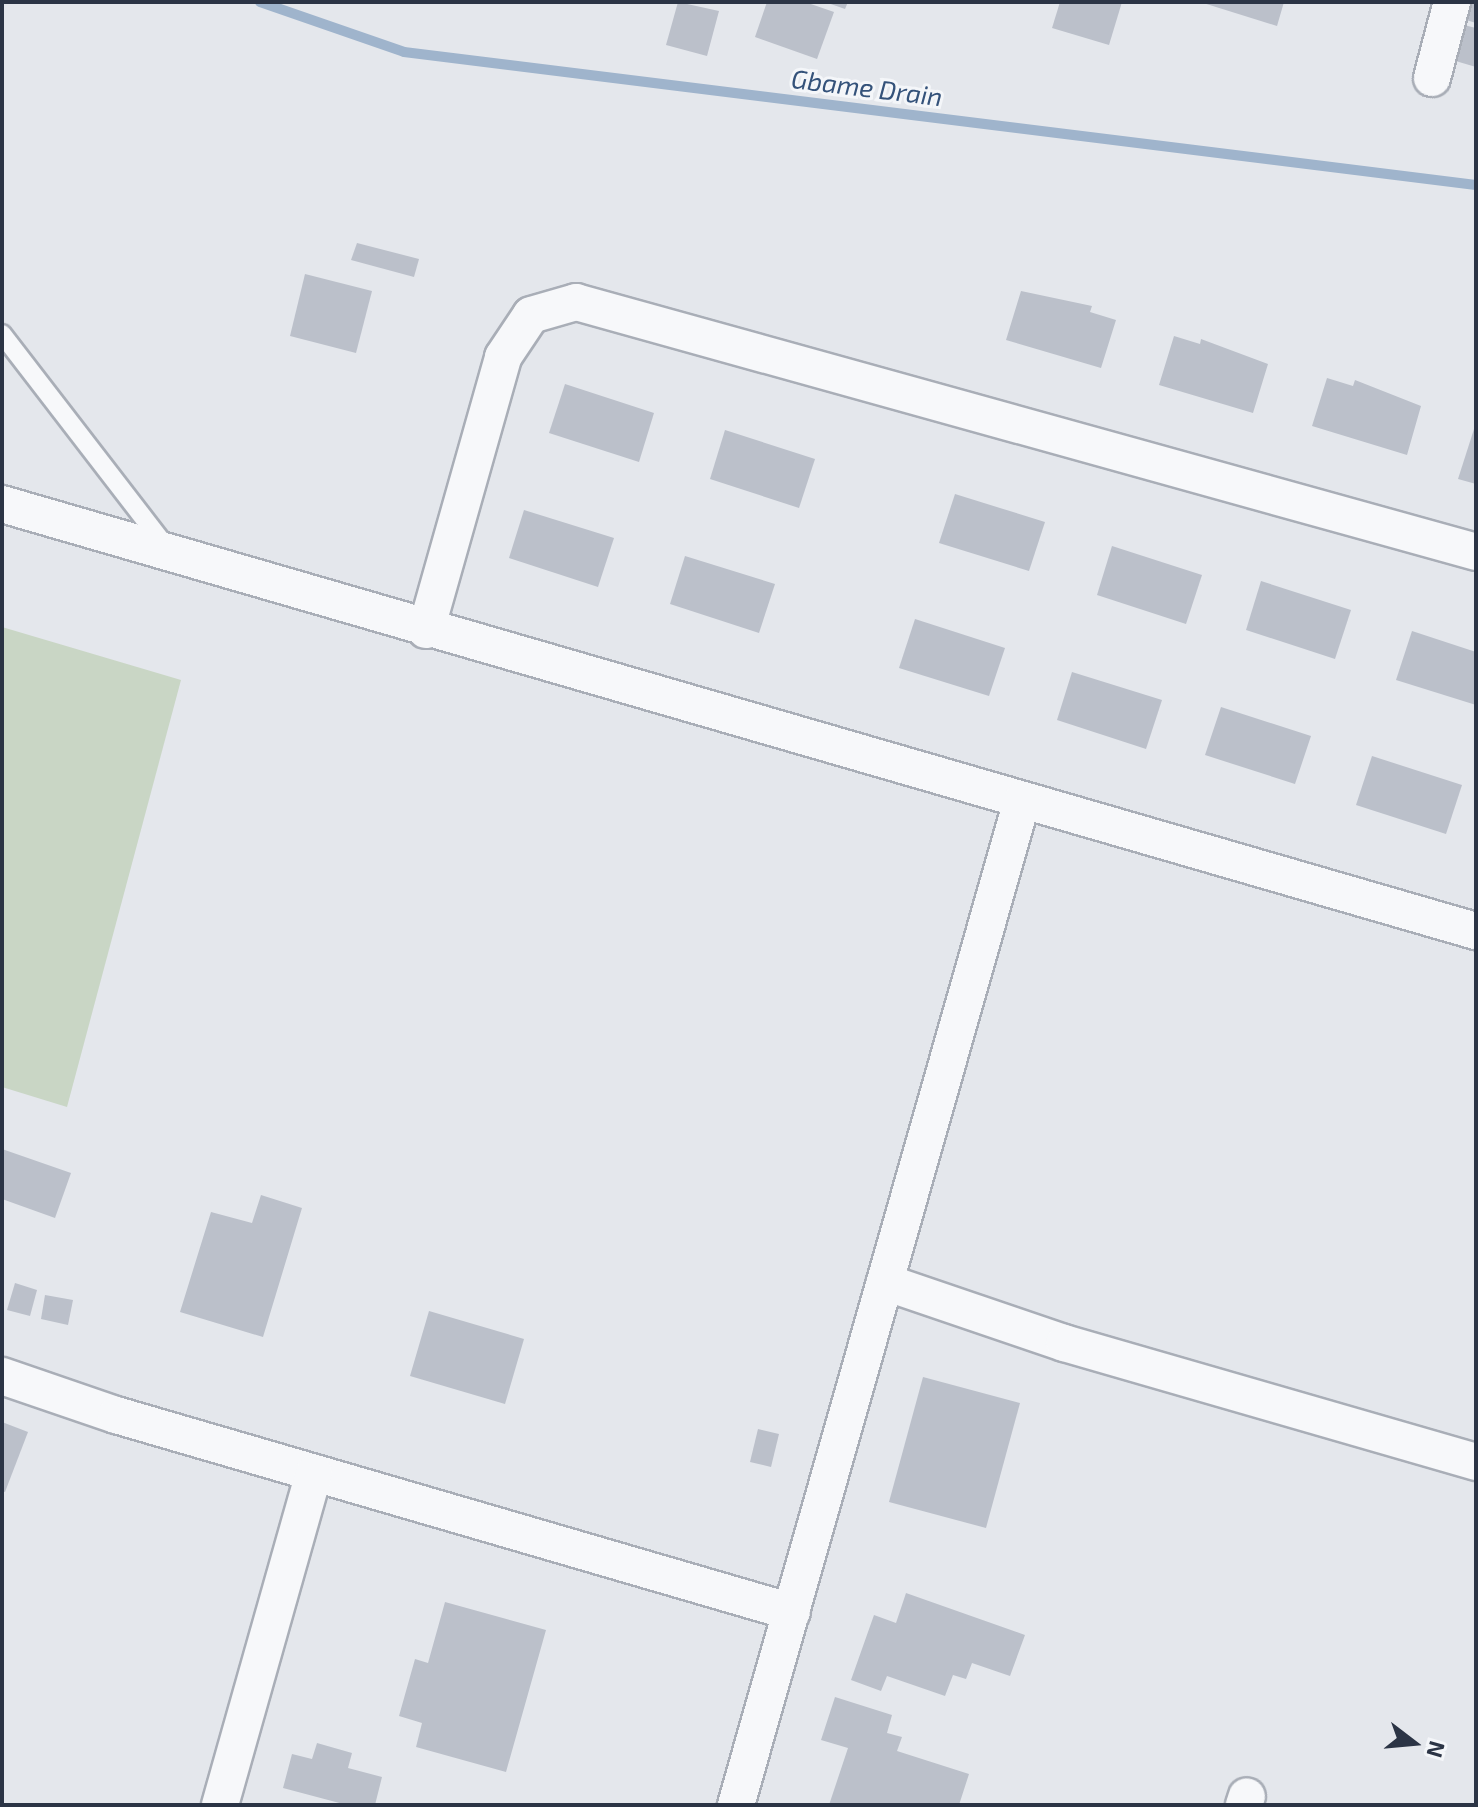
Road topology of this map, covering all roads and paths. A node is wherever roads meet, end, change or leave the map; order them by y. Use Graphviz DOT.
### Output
graph roads {
  1 [pos="1452,2"];
  2 [pos="1432,78"];
  3 [pos="2,334"];
  4 [pos="2,504"];
  5 [pos="170,552"];
  6 [pos="1476,552"];
  7 [pos="426,630"];
  8 [pos="1022,800"];
  9 [pos="1476,931"];
  10 [pos="885,1282"];
  11 [pos="2,1376"];
  12 [pos="1476,1462"];
  13 [pos="314,1473"];
  14 [pos="792,1612"];
  15 [pos="220,1805"];
  16 [pos="736,1805"];
  1 -- 2 [label="street"];
  3 -- 5 [label="lane"];
  4 -- 5 [label="street"];
  5 -- 7 [label="street"];
  6 -- 7 [label="street"];
  7 -- 8 [label="street"];
  8 -- 9 [label="street"];
  8 -- 10 [label="street"];
  10 -- 12 [label="street"];
  10 -- 14 [label="street"];
  11 -- 13 [label="street"];
  13 -- 14 [label="street"];
  13 -- 15 [label="street"];
  14 -- 16 [label="street"];
}
